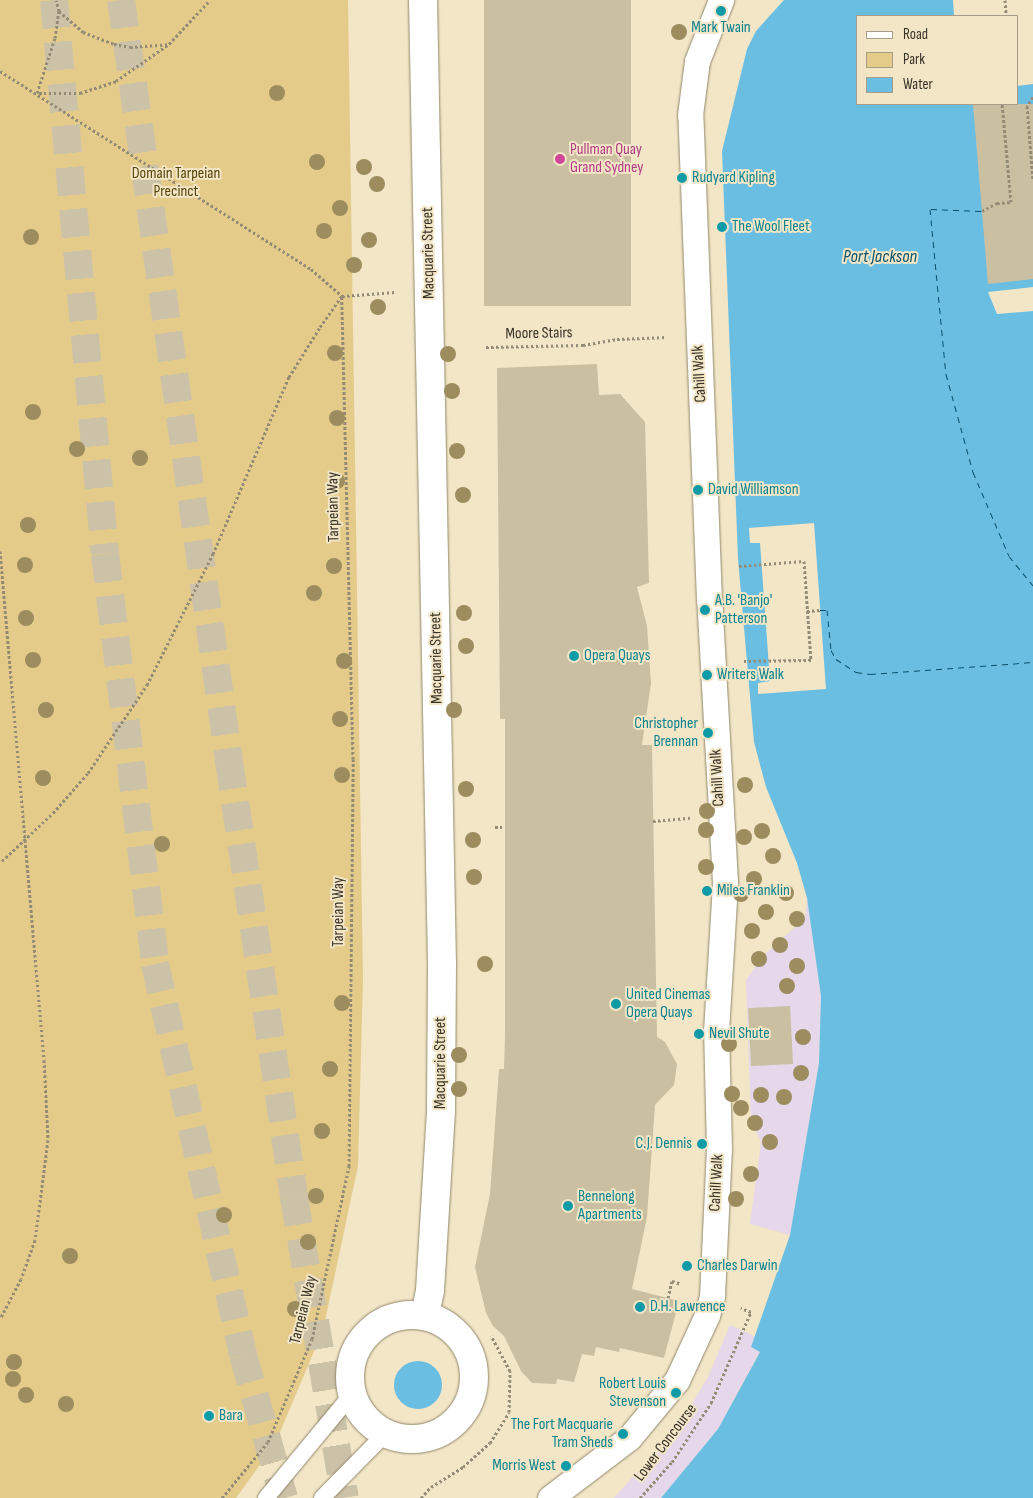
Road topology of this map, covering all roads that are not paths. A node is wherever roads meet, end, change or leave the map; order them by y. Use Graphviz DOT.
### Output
graph roads {
  1 [pos="423,0"];
  2 [pos="720,0"];
  3 [pos="425,1315"];
  4 [pos="352,1394"];
  5 [pos="386,1433"];
  6 [pos="266,1498"];
  7 [pos="322,1498"];
  8 [pos="550,1498"];
  1 -- 3 [label="street, Macquarie Street"];
  2 -- 8 [label="street, Cahill Walk"];
  3 -- 4 [label="street"];
  3 -- 5 [label="street"];
  4 -- 5 [label="street"];
  4 -- 6 [label="lane"];
  5 -- 7 [label="lane"];
}
